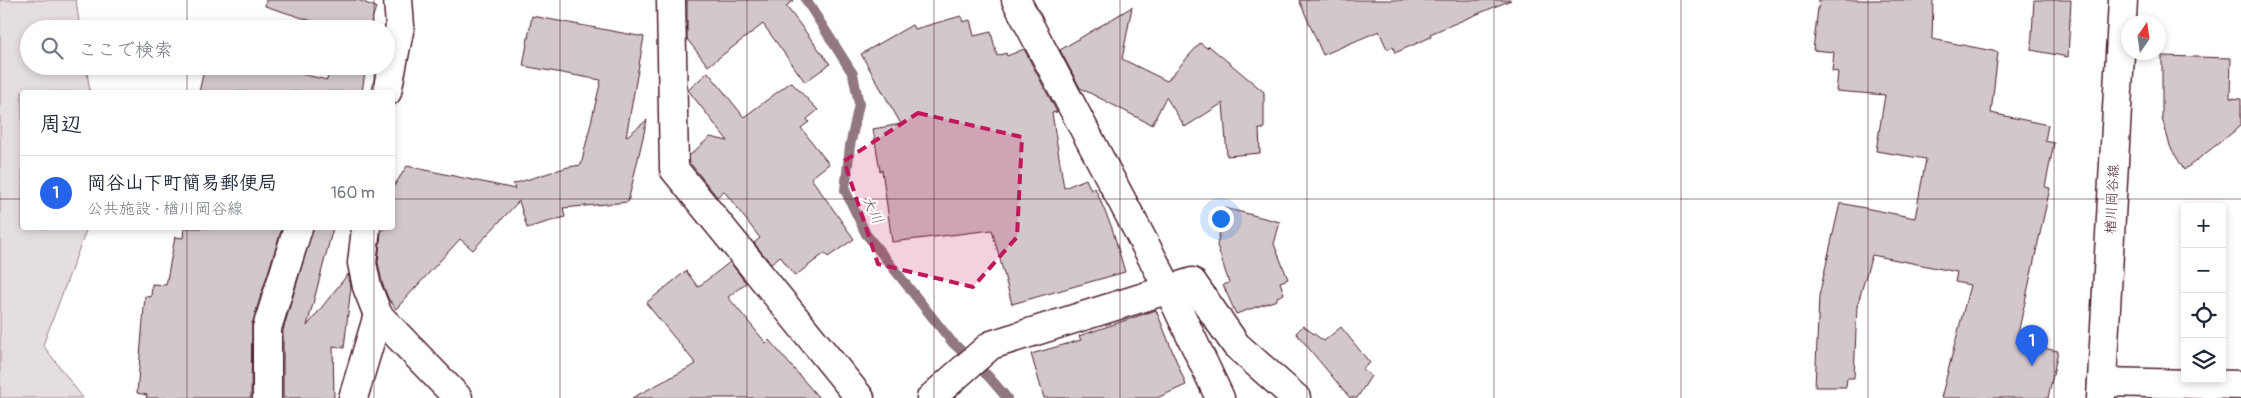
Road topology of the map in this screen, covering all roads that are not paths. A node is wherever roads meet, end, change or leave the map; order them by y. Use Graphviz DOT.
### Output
graph roads {
  1 [pos="398,0"];
  2 [pos="672,0"];
  3 [pos="1016,0"];
  4 [pos="2123,0"];
  5 [pos="395,51"];
  6 [pos="390,75"];
  7 [pos="387,90"];
  8 [pos="297,230"];
  9 [pos="366,230"];
  10 [pos="1168,288"];
  11 [pos="378,314"];
  12 [pos="2241,385"];
  13 [pos="2101,390"];
  14 [pos="267,398"];
  15 [pos="353,398"];
  16 [pos="458,398"];
  17 [pos="860,398"];
  18 [pos="931,398"];
  19 [pos="1220,398"];
  20 [pos="1296,398"];
  1 -- 5 [label="street"];
  2 -- 17 [label="street"];
  3 -- 10 [label="street"];
  4 -- 13 [label="street, 楢川岡谷線"];
  6 -- 7 [label="street"];
  8 -- 14 [label="street"];
  9 -- 11 [label="street"];
  10 -- 18 [label="street"];
  10 -- 19 [label="street"];
  10 -- 20 [label="street"];
  11 -- 15 [label="street"];
  11 -- 16 [label="street"];
  12 -- 13 [label="street"];
}
